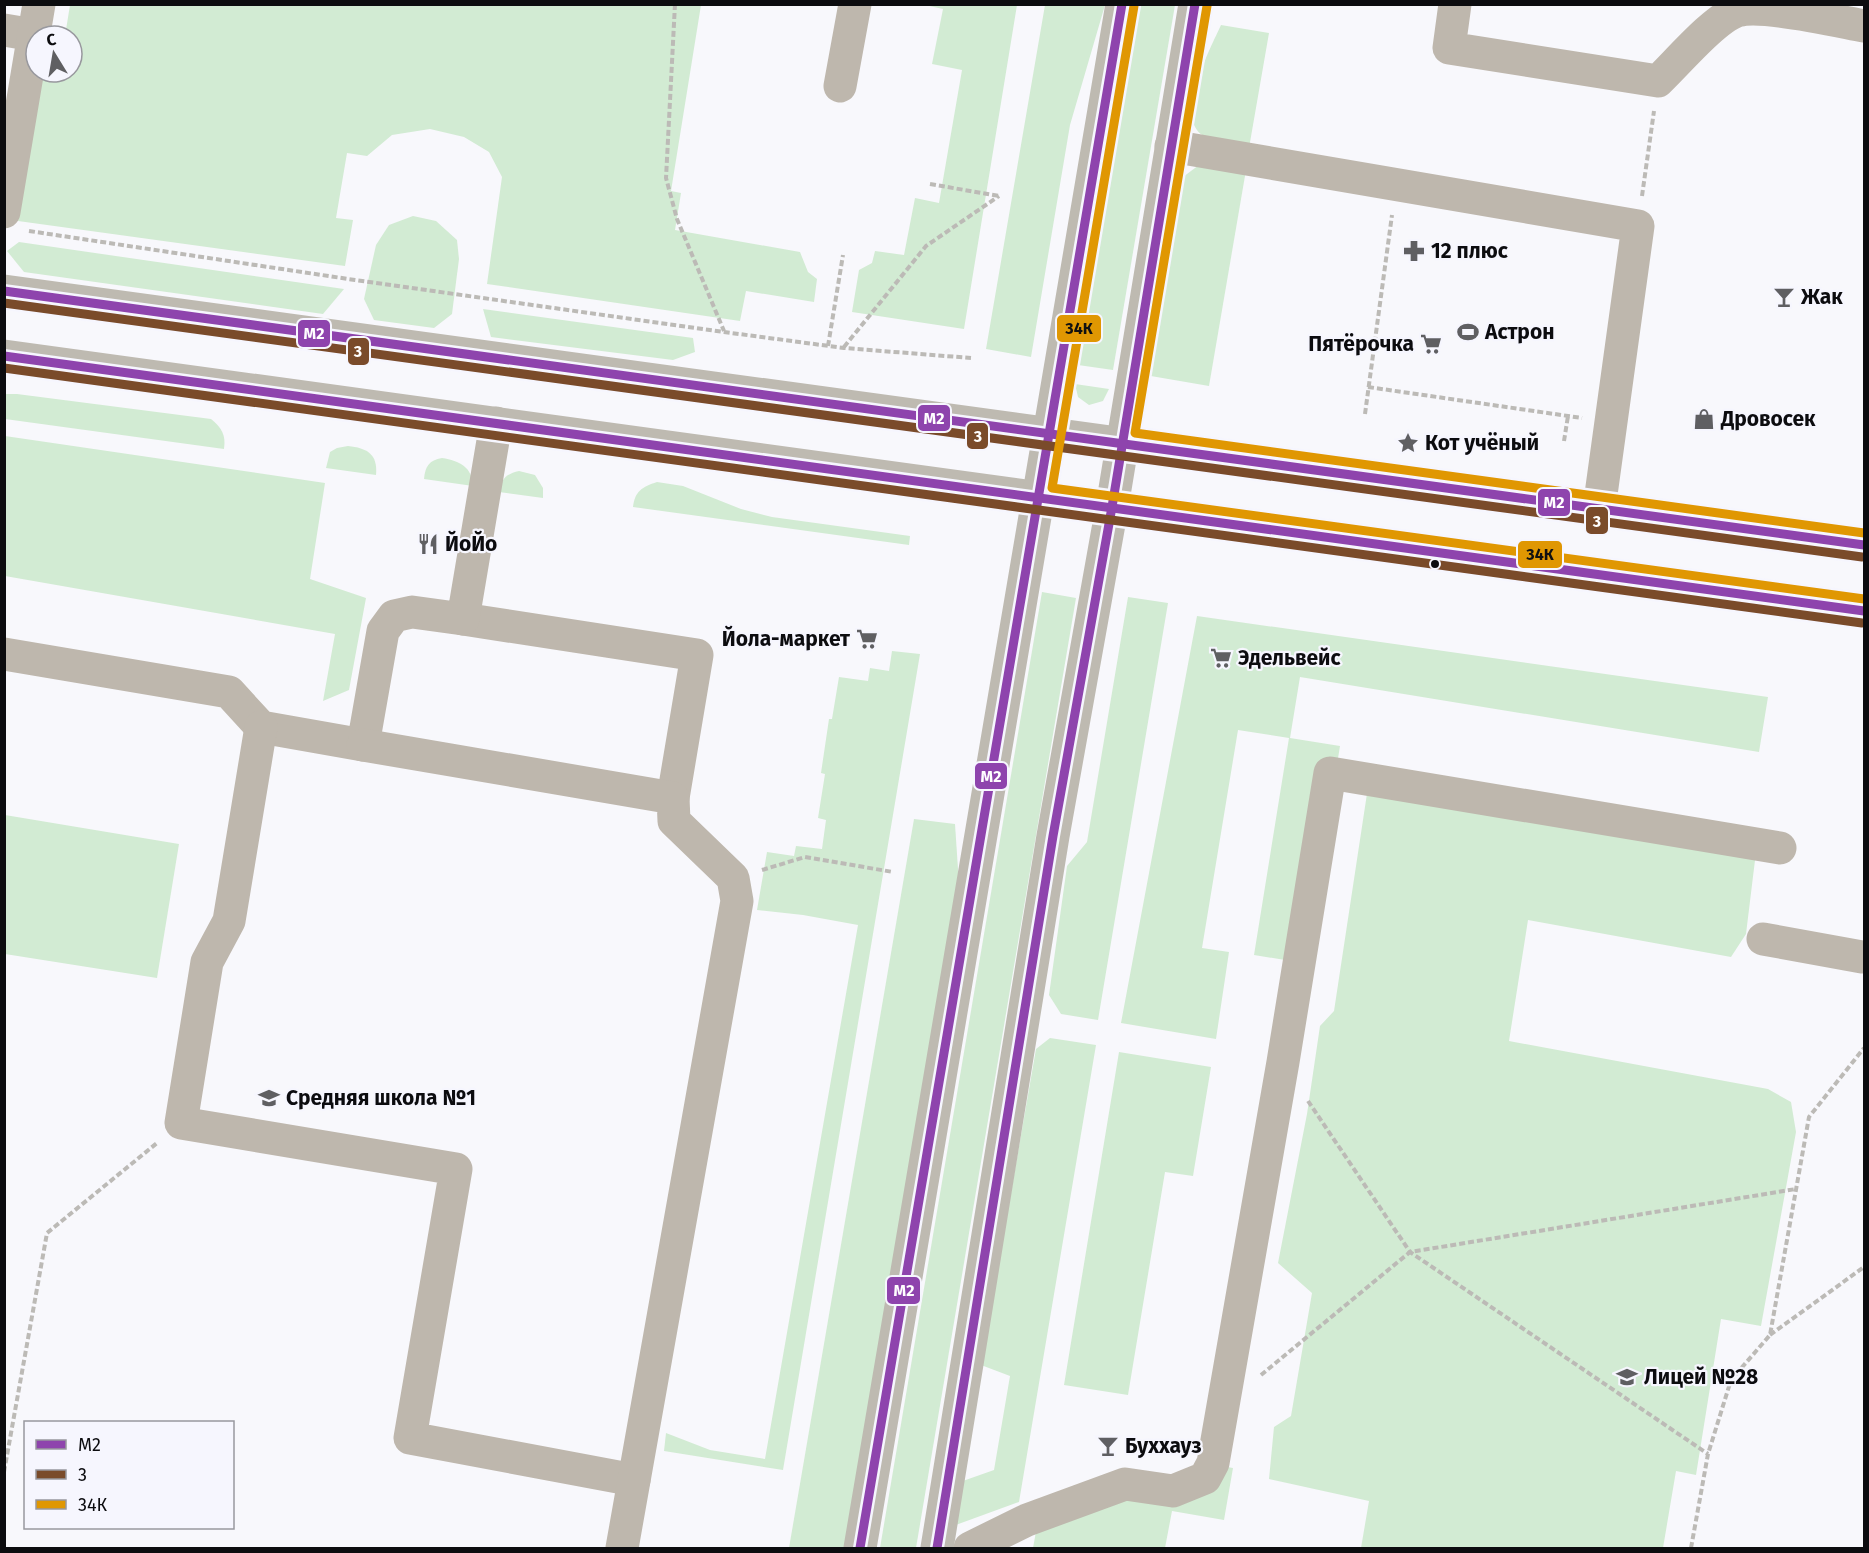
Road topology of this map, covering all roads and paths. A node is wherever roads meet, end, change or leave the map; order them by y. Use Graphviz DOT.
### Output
graph roads {
  1 [pos="675,4"];
  2 [pos="855,4"];
  3 [pos="1122,4"];
  4 [pos="1194,4"];
  5 [pos="1455,4"];
  6 [pos="26,23"];
  7 [pos="1864,26"];
  8 [pos="1658,81"];
  9 [pos="840,86"];
  10 [pos="1171,146"];
  11 [pos="930,184"];
  12 [pos="1396,184"];
  13 [pos="12,202"];
  14 [pos="1638,226"];
  15 [pos="843,255"];
  16 [pos="4,291"];
  17 [pos="724,332"];
  18 [pos="828,346"];
  19 [pos="844,348"];
  20 [pos="4,356"];
  21 [pos="971,358"];
  22 [pos="1368,387"];
  23 [pos="1365,414"];
  24 [pos="1568,416"];
  25 [pos="1611,422"];
  26 [pos="496,423"];
  27 [pos="1049,433"];
  28 [pos="1564,441"];
  29 [pos="1121,443"];
  30 [pos="1038,498"];
  31 [pos="1112,507"];
  32 [pos="1599,509"];
  33 [pos="1864,546"];
  34 [pos="1864,611"];
  35 [pos="463,619"];
  36 [pos="4,654"];
  37 [pos="261,727"];
  38 [pos="363,745"];
  39 [pos="673,798"];
  40 [pos="1780,848"];
  41 [pos="893,872"];
  42 [pos="733,878"];
  43 [pos="1763,939"];
  44 [pos="1862,957"];
  45 [pos="1864,1048"];
  46 [pos="1283,1062"];
  47 [pos="181,1123"];
  48 [pos="1796,1189"];
  49 [pos="1410,1252"];
  50 [pos="1864,1267"];
  51 [pos="1770,1335"];
  52 [pos="1259,1377"];
  53 [pos="1708,1454"];
  54 [pos="4,1472"];
  55 [pos="634,1480"];
  56 [pos="622,1548"];
  57 [pos="860,1548"];
  58 [pos="937,1548"];
  59 [pos="970,1548"];
  60 [pos="1691,1548"];
  1 -- 17 [label="path"];
  2 -- 9 [label="lane"];
  3 -- 27 [label="main road"];
  4 -- 10 [label="main road"];
  5 -- 8 [label="lane"];
  6 -- 13 [label="lane"];
  7 -- 8 [label="lane"];
  8 -- 14 [label="path"];
  10 -- 12 [label="lane"];
  10 -- 29 [label="main road"];
  11 -- 19 [label="path"];
  12 -- 14 [label="lane"];
  12 -- 22 [label="path"];
  13 -- 17 [label="path"];
  14 -- 25 [label="lane"];
  15 -- 18 [label="path"];
  16 -- 27 [label="main road"];
  17 -- 18 [label="path"];
  18 -- 19 [label="path"];
  19 -- 21 [label="path"];
  20 -- 26 [label="main road"];
  22 -- 23 [label="path"];
  22 -- 24 [label="path"];
  24 -- 25 [label="path"];
  24 -- 28 [label="path"];
  25 -- 32 [label="lane"];
  26 -- 30 [label="main road"];
  26 -- 35 [label="lane"];
  27 -- 29 [label="main road"];
  27 -- 30 [label="main road"];
  29 -- 31 [label="main road"];
  29 -- 32 [label="main road"];
  30 -- 31 [label="main road"];
  30 -- 57 [label="main road"];
  31 -- 34 [label="main road"];
  31 -- 58 [label="main road"];
  32 -- 33 [label="main road"];
  35 -- 38 [label="lane"];
  35 -- 39 [label="lane"];
  36 -- 37 [label="lane"];
  37 -- 38 [label="lane"];
  37 -- 47 [label="lane"];
  38 -- 39 [label="lane"];
  39 -- 42 [label="lane"];
  40 -- 46 [label="lane"];
  41 -- 42 [label="path"];
  42 -- 55 [label="lane"];
  43 -- 44 [label="lane"];
  45 -- 48 [label="path"];
  46 -- 49 [label="path"];
  46 -- 59 [label="lane"];
  47 -- 54 [label="path"];
  47 -- 55 [label="lane"];
  48 -- 49 [label="path"];
  48 -- 51 [label="path"];
  49 -- 52 [label="path"];
  49 -- 53 [label="path"];
  50 -- 51 [label="path"];
  51 -- 53 [label="path"];
  53 -- 60 [label="path"];
  55 -- 56 [label="lane"];
}
